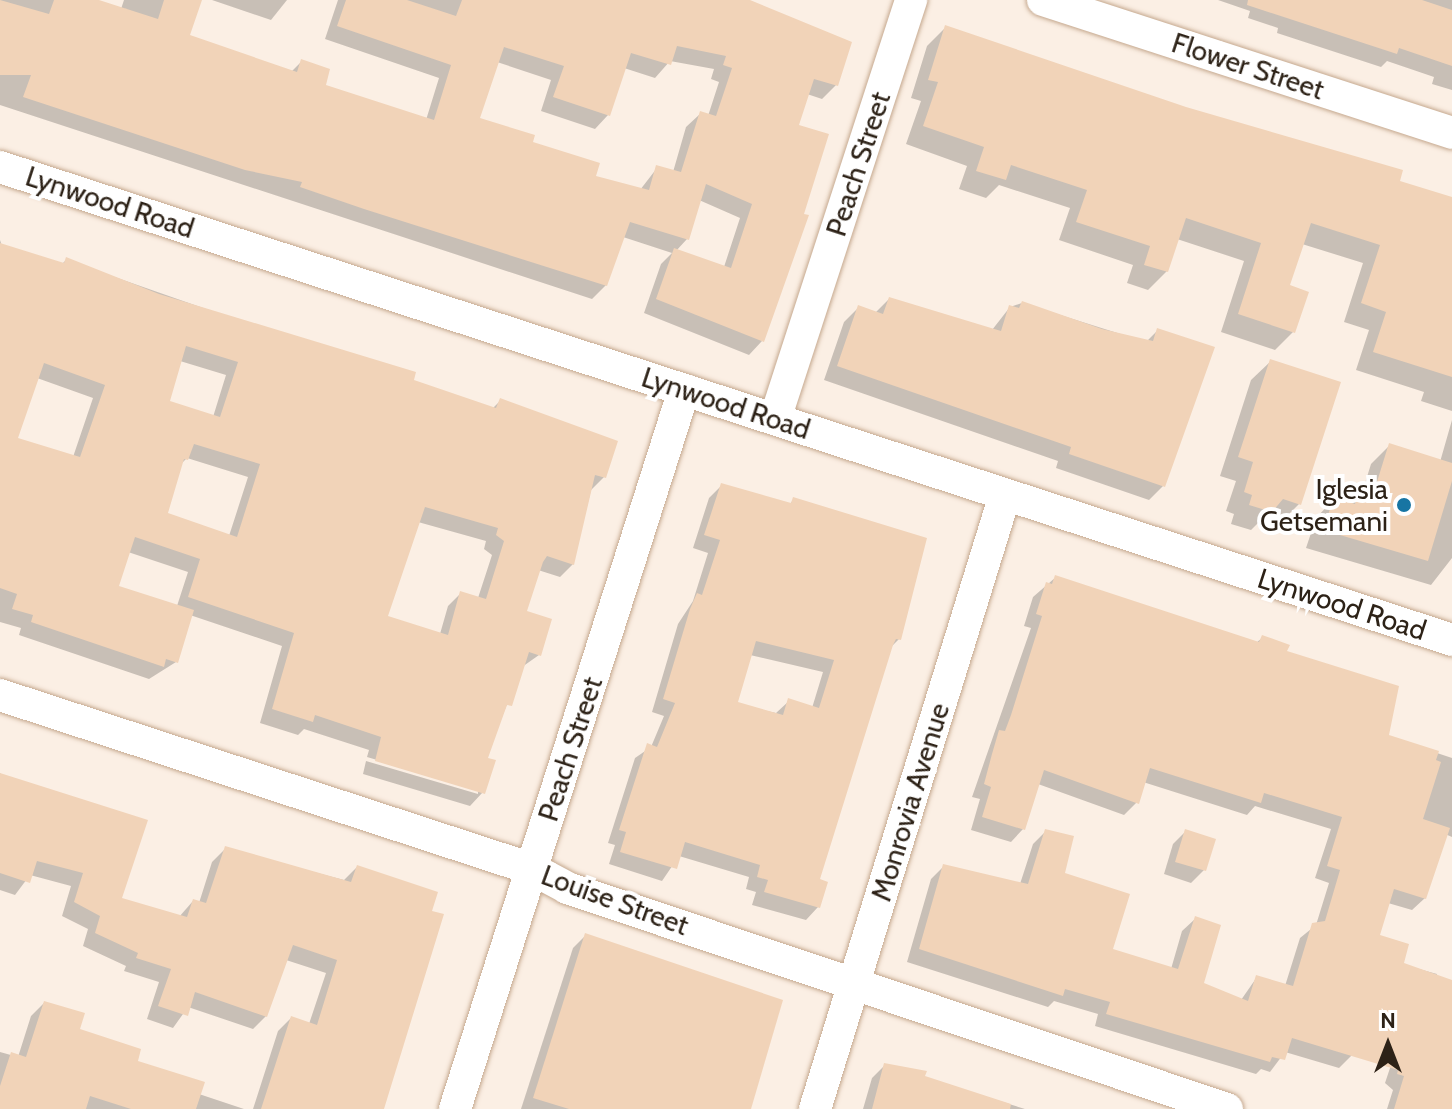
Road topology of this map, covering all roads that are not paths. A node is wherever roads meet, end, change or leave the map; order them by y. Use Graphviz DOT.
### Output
graph roads {
  1 [pos="911,0"];
  2 [pos="1043,0"];
  3 [pos="1452,133"];
  4 [pos="0,167"];
  5 [pos="684,390"];
  6 [pos="775,419"];
  7 [pos="1005,495"];
  8 [pos="1452,640"];
  9 [pos="0,695"];
  10 [pos="532,869"];
  11 [pos="853,986"];
  12 [pos="455,1109"];
  13 [pos="815,1109"];
  14 [pos="1227,1109"];
  1 -- 6 [label="street, Peach Street"];
  2 -- 3 [label="street, Flower Street"];
  4 -- 5 [label="street, Lynwood Road"];
  5 -- 6 [label="street, Lynwood Road"];
  5 -- 10 [label="street, Peach Street"];
  6 -- 7 [label="street, Lynwood Road"];
  7 -- 8 [label="street, Lynwood Road"];
  7 -- 11 [label="street, Monrovia Avenue"];
  9 -- 10 [label="street, Louise Street"];
  10 -- 11 [label="street, Louise Street"];
  10 -- 12 [label="street, Peach Street"];
  11 -- 13 [label="street, Monrovia Avenue"];
  11 -- 14 [label="street, Louise Street"];
}
